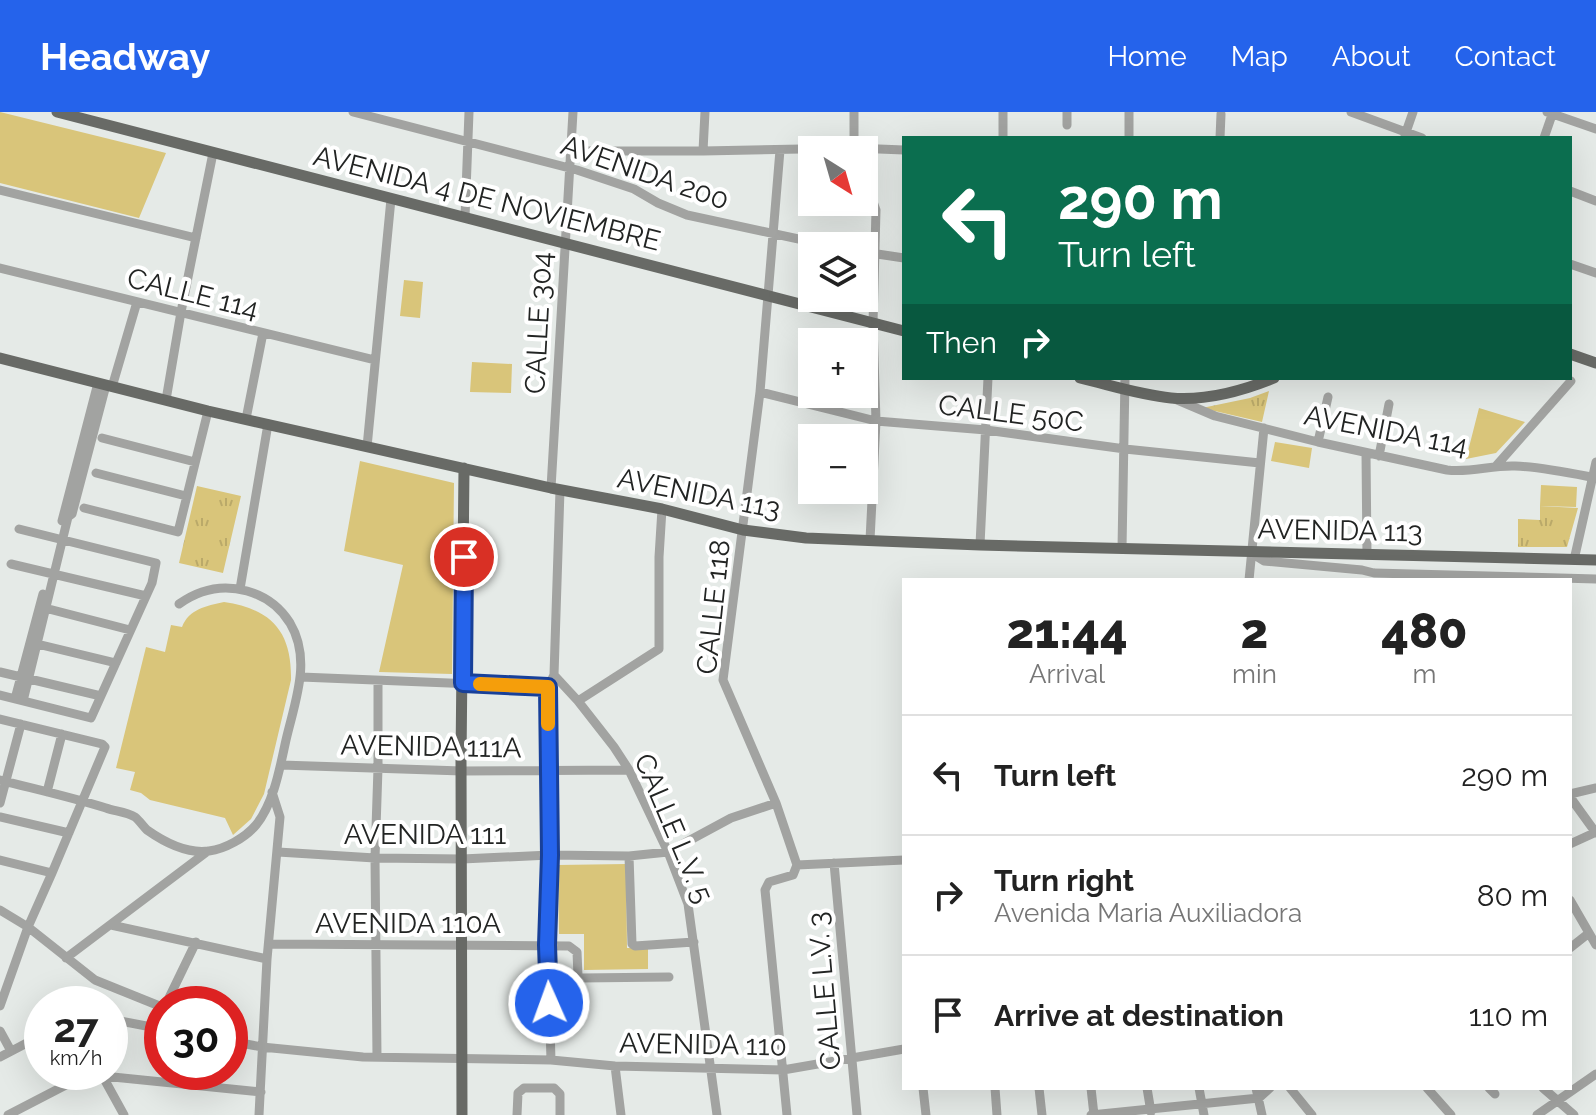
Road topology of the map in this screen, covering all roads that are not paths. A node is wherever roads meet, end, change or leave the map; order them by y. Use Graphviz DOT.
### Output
graph roads {
  1 [pos="57,112"];
  2 [pos="353,112"];
  3 [pos="469,112"];
  4 [pos="573,112"];
  5 [pos="705,112"];
  6 [pos="854,112"];
  7 [pos="1003,112"];
  8 [pos="1067,112"];
  9 [pos="1129,112"];
  10 [pos="1351,112"];
  11 [pos="1413,112"];
  12 [pos="1551,113"];
  13 [pos="1221,114"];
  14 [pos="1067,125"];
  15 [pos="1596,129"];
  16 [pos="1405,135"];
  17 [pos="854,136"];
  18 [pos="1003,136"];
  19 [pos="1129,136"];
  20 [pos="1220,136"];
  21 [pos="1545,136"];
  22 [pos="469,142"];
  23 [pos="878,149"];
  24 [pos="780,150"];
  25 [pos="798,150"];
  26 [pos="902,150"];
  27 [pos="570,151"];
  28 [pos="703,151"];
  29 [pos="213,153"];
  30 [pos="569,168"];
  31 [pos="0,190"];
  32 [pos="1572,192"];
  33 [pos="391,199"];
  34 [pos="1596,201"];
  35 [pos="465,217"];
  36 [pos="773,234"];
  37 [pos="196,238"];
  38 [pos="798,239"];
  39 [pos="565,244"];
  40 [pos="878,254"];
  41 [pos="902,258"];
  42 [pos="1572,265"];
  43 [pos="0,268"];
  44 [pos="1596,273"];
  45 [pos="769,295"];
  46 [pos="137,302"];
  47 [pos="181,312"];
  48 [pos="873,312"];
  49 [pos="873,323"];
  50 [pos="902,330"];
  51 [pos="263,333"];
  52 [pos="1572,355"];
  53 [pos="0,358"];
  54 [pos="375,360"];
  55 [pos="1596,363"];
  56 [pos="988,380"];
  57 [pos="1098,380"];
  58 [pos="1268,380"];
  59 [pos="1571,381"];
  60 [pos="1125,383"];
  61 [pos="105,385"];
  62 [pos="760,392"];
  63 [pos="1328,397"];
  64 [pos="1173,398"];
  65 [pos="166,400"];
  66 [pos="1389,404"];
  67 [pos="208,411"];
  68 [pos="246,419"];
  69 [pos="876,421"];
  70 [pos="268,424"];
  71 [pos="1264,428"];
  72 [pos="986,430"];
  73 [pos="93,436"];
  74 [pos="1318,442"];
  75 [pos="367,447"];
  76 [pos="1125,449"];
  77 [pos="1366,453"];
  78 [pos="1379,456"];
  79 [pos="195,462"];
  80 [pos="1596,462"];
  81 [pos="1260,463"];
  82 [pos="1496,466"];
  83 [pos="464,468"];
  84 [pos="96,473"];
  85 [pos="1594,478"];
  86 [pos="556,489"];
  87 [pos="186,496"];
  88 [pos="84,508"];
  89 [pos="662,509"];
  90 [pos="19,529"];
  91 [pos="743,530"];
  92 [pos="60,539"];
  93 [pos="870,540"];
  94 [pos="980,545"];
  95 [pos="1122,549"];
  96 [pos="1251,553"];
  97 [pos="1367,555"];
  98 [pos="1574,560"];
  99 [pos="1596,560"];
  100 [pos="11,564"];
  101 [pos="51,573"];
  102 [pos="1374,576"];
  103 [pos="1249,578"];
  104 [pos="1453,578"];
  105 [pos="1572,579"];
  106 [pos="1596,579"];
  107 [pos="240,589"];
  108 [pos="146,596"];
  109 [pos="179,604"];
  110 [pos="43,608"];
  111 [pos="130,630"];
  112 [pos="34,643"];
  113 [pos="116,663"];
  114 [pos="0,672"];
  115 [pos="554,675"];
  116 [pos="301,677"];
  117 [pos="25,678"];
  118 [pos="378,681"];
  119 [pos="463,683"];
  120 [pos="548,687"];
  121 [pos="0,695"];
  122 [pos="101,696"];
  123 [pos="19,700"];
  124 [pos="578,701"];
  125 [pos="0,719"];
  126 [pos="21,724"];
  127 [pos="62,734"];
  128 [pos="281,765"];
  129 [pos="378,768"];
  130 [pos="549,770"];
  131 [pos="629,770"];
  132 [pos="462,771"];
  133 [pos="3,781"];
  134 [pos="1596,788"];
  135 [pos="47,792"];
  136 [pos="272,792"];
  137 [pos="1572,795"];
  138 [pos="1572,799"];
  139 [pos="83,801"];
  140 [pos="0,803"];
  141 [pos="776,803"];
  142 [pos="0,817"];
  143 [pos="1596,832"];
  144 [pos="69,833"];
  145 [pos="1572,843"];
  146 [pos="208,851"];
  147 [pos="278,852"];
  148 [pos="668,852"];
  149 [pos="550,855"];
  150 [pos="629,856"];
  151 [pos="375,858"];
  152 [pos="462,859"];
  153 [pos="0,860"];
  154 [pos="902,860"];
  155 [pos="834,863"];
  156 [pos="797,865"];
  157 [pos="52,873"];
  158 [pos="1572,903"];
  159 [pos="0,910"];
  160 [pos="111,925"];
  161 [pos="28,927"];
  162 [pos="1589,933"];
  163 [pos="196,942"];
  164 [pos="694,942"];
  165 [pos="269,944"];
  166 [pos="377,945"];
  167 [pos="461,945"];
  168 [pos="547,945"];
  169 [pos="1596,945"];
  170 [pos="1572,946"];
  171 [pos="66,958"];
  172 [pos="267,959"];
  173 [pos="669,977"];
  174 [pos="174,986"];
  175 [pos="144,998"];
  176 [pos="0,1006"];
  177 [pos="0,1031"];
  178 [pos="248,1041"];
  179 [pos="24,1044"];
  180 [pos="248,1044"];
  181 [pos="262,1047"];
  182 [pos="902,1049"];
  183 [pos="11,1051"];
  184 [pos="0,1057"];
  185 [pos="377,1057"];
  186 [pos="852,1059"];
  187 [pos="461,1060"];
  188 [pos="551,1060"];
  189 [pos="615,1066"];
  190 [pos="711,1068"];
  191 [pos="783,1070"];
  192 [pos="1596,1074"];
  193 [pos="128,1077"];
  194 [pos="56,1090"];
  195 [pos="111,1090"];
  196 [pos="923,1090"];
  197 [pos="995,1090"];
  198 [pos="1039,1090"];
  199 [pos="1091,1090"];
  200 [pos="1147,1090"];
  201 [pos="1199,1090"];
  202 [pos="1292,1090"];
  203 [pos="1429,1090"];
  204 [pos="1545,1090"];
  205 [pos="261,1092"];
  206 [pos="1257,1093"];
  207 [pos="1557,1101"];
  208 [pos="1203,1110"];
  209 [pos="1151,1112"];
  210 [pos="8,1115"];
  211 [pos="124,1115"];
  212 [pos="259,1115"];
  213 [pos="462,1115"];
  214 [pos="517,1115"];
  215 [pos="560,1115"];
  216 [pos="621,1115"];
  217 [pos="717,1115"];
  218 [pos="787,1115"];
  219 [pos="857,1115"];
  220 [pos="926,1115"];
  221 [pos="997,1115"];
  222 [pos="1042,1115"];
  223 [pos="1093,1115"];
  224 [pos="1262,1115"];
  225 [pos="1312,1115"];
  226 [pos="1451,1115"];
  227 [pos="1537,1115"];
  228 [pos="1574,1115"];
  1 -- 29 [label="main road, AVENIDA 4 DE NOVIEMBRE"];
  2 -- 22 [label="street, AVENIDA 200"];
  3 -- 22 [label="street"];
  4 -- 27 [label="street, CALLE 304"];
  5 -- 28 [label="street"];
  6 -- 17 [label="street"];
  7 -- 18 [label="street"];
  8 -- 14 [label="street"];
  9 -- 19 [label="street"];
  10 -- 16 [label="street"];
  11 -- 16 [label="street"];
  12 -- 15 [label="street"];
  12 -- 21 [label="street"];
  13 -- 20 [label="street"];
  22 -- 30 [label="street, AVENIDA 200"];
  22 -- 35 [label="street"];
  23 -- 26 [label="street"];
  24 -- 25 [label="street"];
  24 -- 28 [label="street"];
  24 -- 36 [label="street, CALLE 118"];
  27 -- 28 [label="street"];
  27 -- 30 [label="street, CALLE 304"];
  29 -- 33 [label="main road, AVENIDA 4 DE NOVIEMBRE"];
  29 -- 37 [label="street"];
  30 -- 36 [label="street, AVENIDA 200"];
  30 -- 39 [label="street, CALLE 304"];
  31 -- 37 [label="street"];
  32 -- 34 [label="street"];
  33 -- 35 [label="main road, AVENIDA 4 DE NOVIEMBRE"];
  33 -- 54 [label="street"];
  35 -- 39 [label="main road, AVENIDA 4 DE NOVIEMBRE"];
  36 -- 38 [label="street, AVENIDA 200"];
  36 -- 45 [label="street, CALLE 118"];
  37 -- 47 [label="street"];
  39 -- 45 [label="main road, AVENIDA 4 DE NOVIEMBRE"];
  39 -- 86 [label="street, CALLE 304"];
  40 -- 41 [label="street"];
  42 -- 44 [label="street"];
  43 -- 46 [label="street, CALLE 114"];
  45 -- 49 [label="main road, AVENIDA 4 DE NOVIEMBRE"];
  45 -- 62 [label="street, CALLE 118"];
  46 -- 47 [label="street, CALLE 114"];
  46 -- 61 [label="street"];
  47 -- 51 [label="street, CALLE 114"];
  47 -- 65 [label="street"];
  48 -- 49 [label="street"];
  49 -- 50 [label="main road, AVENIDA 4 DE NOVIEMBRE"];
  49 -- 69 [label="street"];
  51 -- 54 [label="street, CALLE 114"];
  51 -- 68 [label="street"];
  52 -- 55 [label="main road"];
  53 -- 61 [label="main road, AVENIDA 113"];
  54 -- 75 [label="street"];
  56 -- 72 [label="street"];
  57 -- 60 [label="main road"];
  58 -- 64 [label="main road"];
  59 -- 82 [label="street"];
  60 -- 64 [label="main road"];
  60 -- 76 [label="street"];
  61 -- 65 [label="main road, AVENIDA 113"];
  61 -- 73 [label="street"];
  62 -- 69 [label="street, CALLE 50C"];
  62 -- 91 [label="street, CALLE 118"];
  63 -- 74 [label="street"];
  64 -- 71 [label="street, AVENIDA 114"];
  65 -- 67 [label="main road, AVENIDA 113"];
  66 -- 78 [label="street"];
  67 -- 68 [label="main road, AVENIDA 113"];
  67 -- 79 [label="street"];
  68 -- 70 [label="main road, AVENIDA 113"];
  69 -- 72 [label="street, CALLE 50C"];
  69 -- 93 [label="street"];
  70 -- 75 [label="main road, AVENIDA 113"];
  70 -- 107 [label="street"];
  71 -- 74 [label="street, AVENIDA 114"];
  71 -- 81 [label="street"];
  72 -- 76 [label="street, CALLE 50C"];
  72 -- 94 [label="street"];
  73 -- 79 [label="street"];
  73 -- 92 [label="street"];
  74 -- 77 [label="street, AVENIDA 114"];
  75 -- 83 [label="main road, AVENIDA 113"];
  76 -- 81 [label="street, CALLE 50C"];
  76 -- 95 [label="street"];
  77 -- 78 [label="street, AVENIDA 114"];
  77 -- 97 [label="street"];
  78 -- 82 [label="street, AVENIDA 114"];
  79 -- 87 [label="street"];
  80 -- 85 [label="street"];
  81 -- 96 [label="street"];
  82 -- 85 [label="street, AVENIDA 114"];
  83 -- 86 [label="main road, AVENIDA 113"];
  83 -- 119 [label="main road"];
  84 -- 87 [label="street"];
  85 -- 98 [label="street"];
  86 -- 89 [label="main road, AVENIDA 113"];
  86 -- 115 [label="street, CALLE 304"];
  87 -- 88 [label="street"];
  89 -- 91 [label="main road, AVENIDA 113"];
  89 -- 124 [label="street"];
  90 -- 92 [label="street"];
  91 -- 93 [label="main road, AVENIDA 113"];
  91 -- 141 [label="street, CALLE 118"];
  92 -- 101 [label="street"];
  92 -- 108 [label="street"];
  93 -- 94 [label="main road, AVENIDA 113"];
  94 -- 95 [label="main road, AVENIDA 113"];
  95 -- 96 [label="main road, AVENIDA 113"];
  96 -- 97 [label="main road, AVENIDA 113"];
  96 -- 102 [label="street"];
  96 -- 103 [label="street"];
  97 -- 98 [label="main road, AVENIDA 113"];
  98 -- 99 [label="main road, AVENIDA 113"];
  100 -- 101 [label="street"];
  101 -- 108 [label="street"];
  101 -- 110 [label="street"];
  102 -- 104 [label="street"];
  105 -- 106 [label="street"];
  107 -- 109 [label="street"];
  107 -- 116 [label="street"];
  108 -- 111 [label="street"];
  110 -- 111 [label="street"];
  110 -- 112 [label="street"];
  111 -- 113 [label="street"];
  112 -- 113 [label="street"];
  112 -- 117 [label="street"];
  113 -- 122 [label="street"];
  114 -- 117 [label="street"];
  115 -- 120 [label="street"];
  115 -- 124 [label="street, CALLE L.V. 5"];
  116 -- 118 [label="street"];
  116 -- 128 [label="street"];
  117 -- 122 [label="street"];
  117 -- 123 [label="street"];
  118 -- 119 [label="street"];
  118 -- 129 [label="street"];
  119 -- 120 [label="street"];
  119 -- 132 [label="main road"];
  120 -- 130 [label="street"];
  121 -- 123 [label="street"];
  122 -- 123 [label="street"];
  124 -- 131 [label="street, CALLE L.V. 5"];
  125 -- 126 [label="street"];
  126 -- 127 [label="street"];
  126 -- 133 [label="street"];
  127 -- 135 [label="street"];
  127 -- 139 [label="street"];
  128 -- 129 [label="street, AVENIDA 111A"];
  128 -- 136 [label="street"];
  129 -- 132 [label="street, AVENIDA 111A"];
  129 -- 151 [label="street"];
  130 -- 131 [label="street, AVENIDA 111A"];
  130 -- 132 [label="street, AVENIDA 111A"];
  130 -- 149 [label="street"];
  131 -- 148 [label="street, CALLE L.V. 5"];
  132 -- 152 [label="main road"];
  133 -- 135 [label="street"];
  133 -- 140 [label="street"];
  134 -- 137 [label="street"];
  135 -- 139 [label="street"];
  136 -- 146 [label="street"];
  136 -- 147 [label="street"];
  138 -- 143 [label="street"];
  139 -- 144 [label="street"];
  139 -- 146 [label="street"];
  141 -- 148 [label="street"];
  141 -- 156 [label="street, CALLE 118"];
  142 -- 144 [label="street"];
  143 -- 145 [label="street"];
  144 -- 157 [label="street"];
  146 -- 160 [label="street"];
  147 -- 151 [label="street, AVENIDA 111"];
  147 -- 165 [label="street"];
  148 -- 150 [label="street, AVENIDA 111"];
  148 -- 164 [label="street, CALLE L.V. 5"];
  149 -- 150 [label="street, AVENIDA 111"];
  149 -- 152 [label="street, AVENIDA 111"];
  149 -- 168 [label="street"];
  150 -- 164 [label="street"];
  151 -- 152 [label="street, AVENIDA 111"];
  151 -- 166 [label="street"];
  152 -- 167 [label="main road"];
  153 -- 157 [label="street"];
  154 -- 155 [label="street"];
  155 -- 156 [label="street"];
  155 -- 186 [label="street, CALLE L.V. 3"];
  156 -- 191 [label="street"];
  157 -- 161 [label="street"];
  158 -- 162 [label="street"];
  159 -- 161 [label="street"];
  160 -- 163 [label="street"];
  160 -- 171 [label="street"];
  161 -- 171 [label="street"];
  161 -- 176 [label="street"];
  162 -- 169 [label="street"];
  162 -- 170 [label="street"];
  163 -- 172 [label="street"];
  163 -- 174 [label="street"];
  164 -- 190 [label="street, CALLE L.V. 5"];
  165 -- 166 [label="street, AVENIDA 110A"];
  165 -- 172 [label="street"];
  166 -- 167 [label="street, AVENIDA 110A"];
  166 -- 185 [label="street"];
  167 -- 168 [label="street, AVENIDA 110A"];
  167 -- 187 [label="main road"];
  168 -- 173 [label="street"];
  168 -- 188 [label="street"];
  171 -- 175 [label="street"];
  172 -- 181 [label="street"];
  177 -- 183 [label="street"];
  178 -- 181 [label="street"];
  179 -- 183 [label="street"];
  180 -- 181 [label="street"];
  181 -- 185 [label="street, AVENIDA 110"];
  181 -- 205 [label="street"];
  182 -- 186 [label="street, AVENIDA 110"];
  183 -- 184 [label="street"];
  185 -- 187 [label="street, AVENIDA 110"];
  186 -- 191 [label="street, AVENIDA 110"];
  186 -- 219 [label="street, CALLE L.V. 3"];
  187 -- 188 [label="street, AVENIDA 110"];
  187 -- 213 [label="main road"];
  188 -- 189 [label="street, AVENIDA 110"];
  189 -- 190 [label="street, AVENIDA 110"];
  189 -- 216 [label="street"];
  190 -- 191 [label="street, AVENIDA 110"];
  190 -- 217 [label="street, CALLE L.V. 5"];
  191 -- 218 [label="street"];
  192 -- 207 [label="street"];
  193 -- 205 [label="street"];
  194 -- 210 [label="street"];
  195 -- 211 [label="street"];
  196 -- 220 [label="street"];
  197 -- 221 [label="street"];
  198 -- 222 [label="street"];
  199 -- 223 [label="street"];
  200 -- 209 [label="street"];
  201 -- 208 [label="street"];
  202 -- 225 [label="street"];
  203 -- 226 [label="street"];
  204 -- 207 [label="street"];
  205 -- 212 [label="street"];
  206 -- 208 [label="street"];
  206 -- 224 [label="street"];
  207 -- 227 [label="street"];
  207 -- 228 [label="street"];
  208 -- 209 [label="street"];
  209 -- 223 [label="street"];
  214 -- 215 [label="street"];
}
